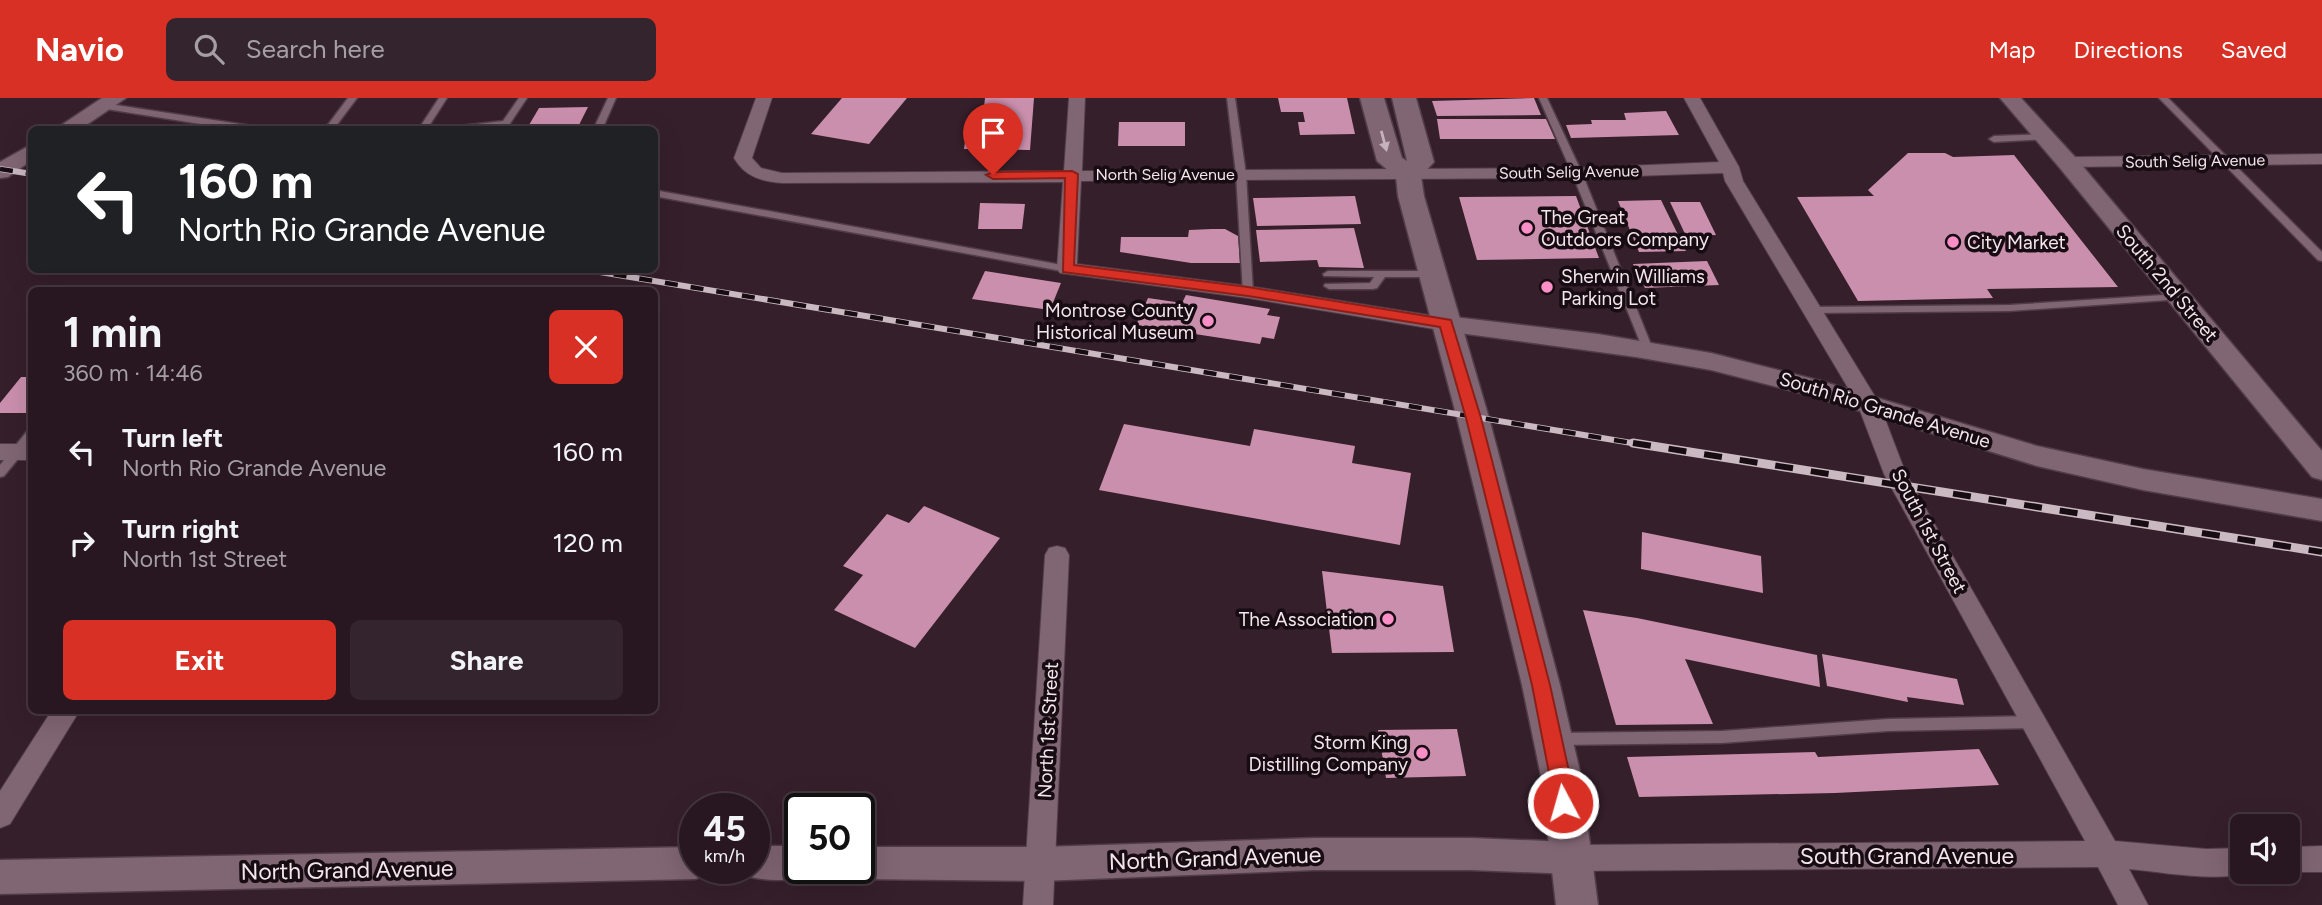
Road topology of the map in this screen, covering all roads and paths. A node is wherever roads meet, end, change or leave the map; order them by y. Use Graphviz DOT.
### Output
graph roads {
  1 [pos="353,98"];
  2 [pos="443,98"];
  3 [pos="523,98"];
  4 [pos="612,98"];
  5 [pos="764,98"];
  6 [pos="1077,98"];
  7 [pos="1231,98"];
  8 [pos="1373,98"];
  9 [pos="1405,98"];
  10 [pos="1543,98"];
  11 [pos="1692,98"];
  12 [pos="2010,98"];
  13 [pos="2163,98"];
  14 [pos="110,102"];
  15 [pos="71,126"];
  16 [pos="238,126"];
  17 [pos="331,126"];
  18 [pos="424,126"];
  19 [pos="503,126"];
  20 [pos="599,126"];
  21 [pos="2045,137"];
  22 [pos="1994,139"];
  23 [pos="28,153"];
  24 [pos="2322,159"];
  25 [pos="2225,160"];
  26 [pos="2067,162"];
  27 [pos="1730,167"];
  28 [pos="0,172"];
  29 [pos="1577,173"];
  30 [pos="1072,174"];
  31 [pos="1241,174"];
  32 [pos="1408,174"];
  33 [pos="658,194"];
  34 [pos="2322,258"];
  35 [pos="1068,269"];
  36 [pos="1382,274"];
  37 [pos="1433,274"];
  38 [pos="1248,292"];
  39 [pos="1326,295"];
  40 [pos="2179,297"];
  41 [pos="1812,310"];
  42 [pos="1446,324"];
  43 [pos="1649,352"];
  44 [pos="1868,403"];
  45 [pos="28,438"];
  46 [pos="16,452"];
  47 [pos="2322,470"];
  48 [pos="0,473"];
  49 [pos="2322,510"];
  50 [pos="1057,555"];
  51 [pos="64,714"];
  52 [pos="2035,722"];
  53 [pos="1553,739"];
  54 [pos="0,815"];
  55 [pos="2108,854"];
  56 [pos="1571,858"];
  57 [pos="2322,859"];
  58 [pos="2300,860"];
  59 [pos="2230,861"];
  60 [pos="679,863"];
  61 [pos="875,863"];
  62 [pos="1041,864"];
  63 [pos="0,877"];
  64 [pos="1038,905"];
  65 [pos="1577,905"];
  66 [pos="2133,905"];
  1 -- 17 [label="lane"];
  2 -- 18 [label="lane"];
  3 -- 19 [label="lane"];
  4 -- 20 [label="lane"];
  5 -- 30 [label="street, North Selig Avenue"];
  6 -- 30 [label="street"];
  7 -- 31 [label="lane"];
  8 -- 32 [label="main road, one-way"];
  9 -- 32 [label="main road"];
  10 -- 29 [label="lane"];
  11 -- 27 [label="street, South 1st Street"];
  12 -- 21 [label="street, South 2nd Street"];
  13 -- 25 [label="lane"];
  14 -- 15 [label="street"];
  14 -- 16 [label="lane"];
  21 -- 22 [label="lane"];
  21 -- 26 [label="street, South 2nd Street"];
  23 -- 28 [label="street"];
  24 -- 25 [label="street, South Selig Avenue"];
  25 -- 26 [label="street, South Selig Avenue"];
  25 -- 34 [label="lane"];
  26 -- 40 [label="street, South 2nd Street"];
  27 -- 29 [label="street, South Selig Avenue"];
  27 -- 41 [label="street, South 1st Street"];
  29 -- 32 [label="street, South Selig Avenue"];
  29 -- 43 [label="lane"];
  30 -- 31 [label="street, North Selig Avenue"];
  30 -- 35 [label="street"];
  31 -- 32 [label="street, North Selig Avenue"];
  31 -- 38 [label="lane"];
  32 -- 37 [label="main road"];
  33 -- 35 [label="lane"];
  35 -- 38 [label="street"];
  36 -- 37 [label="lane"];
  36 -- 39 [label="lane"];
  36 -- 39 [label="lane"];
  37 -- 42 [label="main road"];
  38 -- 39 [label="street"];
  39 -- 42 [label="street"];
  40 -- 41 [label="lane"];
  40 -- 47 [label="street, South 2nd Street"];
  41 -- 44 [label="street, South 1st Street"];
  42 -- 43 [label="street, South Rio Grande Avenue"];
  42 -- 53 [label="main road"];
  43 -- 44 [label="street, South Rio Grande Avenue"];
  44 -- 49 [label="street, South Rio Grande Avenue"];
  44 -- 52 [label="street, South 1st Street"];
  45 -- 46 [label="lane"];
  46 -- 48 [label="lane"];
  50 -- 62 [label="street, North 1st Street"];
  51 -- 54 [label="street"];
  52 -- 53 [label="lane"];
  52 -- 55 [label="street, South 1st Street"];
  53 -- 56 [label="main road"];
  55 -- 56 [label="street, South Grand Avenue"];
  55 -- 59 [label="street, South Grand Avenue"];
  55 -- 66 [label="street, South 1st Street"];
  56 -- 62 [label="street, North Grand Avenue"];
  56 -- 65 [label="main road"];
  57 -- 58 [label="street"];
  60 -- 63 [label="street, North Grand Avenue"];
  61 -- 62 [label="street, North Grand Avenue"];
  62 -- 64 [label="street, North 1st Street"];
}
